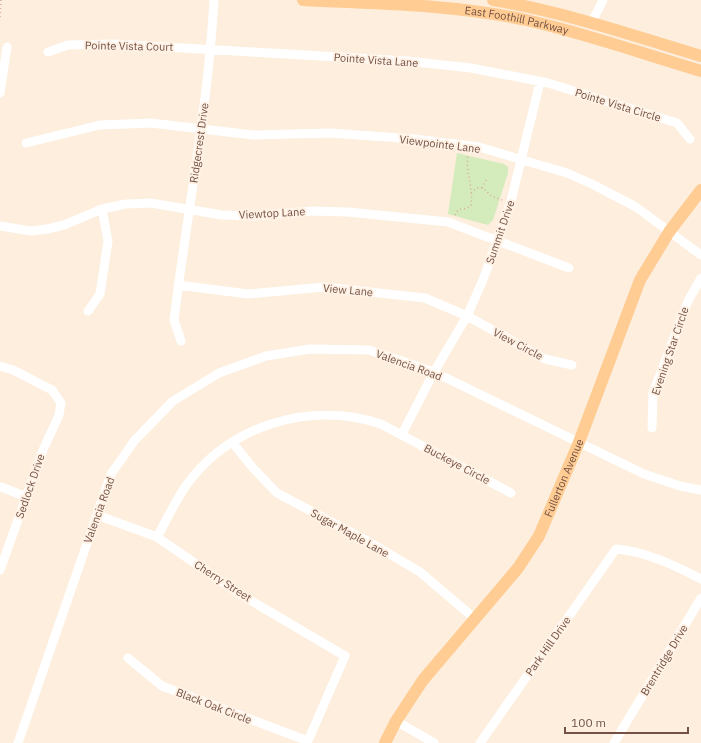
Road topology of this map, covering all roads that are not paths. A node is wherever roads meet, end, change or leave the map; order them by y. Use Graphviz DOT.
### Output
graph roads {
  1 [pos="214,0"];
  2 [pos="303,0"];
  3 [pos="493,0"];
  4 [pos="603,0"];
  5 [pos="592,22"];
  6 [pos="7,47"];
  7 [pos="211,49"];
  8 [pos="48,52"];
  9 [pos="701,56"];
  10 [pos="701,71"];
  11 [pos="540,82"];
  12 [pos="0,93"];
  13 [pos="201,129"];
  14 [pos="690,139"];
  15 [pos="26,142"];
  16 [pos="522,159"];
  17 [pos="701,190"];
  18 [pos="102,209"];
  19 [pos="190,209"];
  20 [pos="0,226"];
  21 [pos="669,232"];
  22 [pos="498,240"];
  23 [pos="701,255"];
  24 [pos="569,268"];
  25 [pos="701,278"];
  26 [pos="178,285"];
  27 [pos="88,311"];
  28 [pos="467,316"];
  29 [pos="181,341"];
  30 [pos="572,365"];
  31 [pos="0,366"];
  32 [pos="434,372"];
  33 [pos="652,428"];
  34 [pos="402,434"];
  35 [pos="232,442"];
  36 [pos="579,442"];
  37 [pos="1,487"];
  38 [pos="701,490"];
  39 [pos="511,493"];
  40 [pos="27,497"];
  41 [pos="97,514"];
  42 [pos="157,538"];
  43 [pos="0,570"];
  44 [pos="701,578"];
  45 [pos="701,598"];
  46 [pos="474,618"];
  47 [pos="128,658"];
  48 [pos="396,721"];
  49 [pos="307,742"];
  50 [pos="18,743"];
  51 [pos="385,743"];
  52 [pos="434,743"];
  53 [pos="480,743"];
  54 [pos="614,743"];
  1 -- 7 [label="street, Ridgecrest Drive"];
  2 -- 10 [label="main road, East Foothill Parkway"];
  3 -- 5 [label="main road, East Foothill Parkway"];
  4 -- 5 [label="street"];
  5 -- 9 [label="main road, East Foothill Parkway"];
  6 -- 12 [label="street"];
  7 -- 8 [label="street, Pointe Vista Court"];
  7 -- 11 [label="street, Pointe Vista Lane"];
  7 -- 13 [label="street, Ridgecrest Drive"];
  11 -- 14 [label="street, Pointe Vista Circle"];
  11 -- 16 [label="street, Summit Drive"];
  13 -- 15 [label="street, Viewpointe Lane"];
  13 -- 16 [label="street, Viewpointe Lane"];
  13 -- 19 [label="street, Ridgecrest Drive"];
  16 -- 21 [label="street, Viewpointe Lane"];
  16 -- 22 [label="street, Summit Drive"];
  17 -- 21 [label="main road, Fullerton Avenue"];
  18 -- 19 [label="street, Viewtop Lane"];
  18 -- 20 [label="street, Viewtop Lane"];
  18 -- 27 [label="street"];
  19 -- 22 [label="street, Viewtop Lane"];
  19 -- 26 [label="street, Ridgecrest Drive"];
  21 -- 23 [label="street, Viewpointe Lane"];
  21 -- 36 [label="main road, Fullerton Avenue"];
  22 -- 24 [label="street, Viewtop Lane"];
  22 -- 28 [label="street, Summit Drive"];
  25 -- 33 [label="street, Evening Star Circle"];
  26 -- 28 [label="street, View Lane"];
  26 -- 29 [label="street, Ridgecrest Drive"];
  28 -- 30 [label="street, View Circle"];
  28 -- 32 [label="street, Summit Drive"];
  31 -- 40 [label="street, Sedlock Drive"];
  32 -- 34 [label="street, Summit Drive"];
  32 -- 36 [label="street, Valencia Road"];
  32 -- 41 [label="street, Valencia Road"];
  34 -- 35 [label="street, Buckeye Circle"];
  34 -- 39 [label="street, Buckeye Circle"];
  35 -- 42 [label="street, Buckeye Circle"];
  35 -- 46 [label="street, Sugar Maple Lane"];
  36 -- 38 [label="street, Valencia Road"];
  36 -- 46 [label="main road, Fullerton Avenue"];
  37 -- 40 [label="street"];
  40 -- 43 [label="street, Sedlock Drive"];
  41 -- 42 [label="street, Cherry Street"];
  41 -- 50 [label="street, Valencia Road"];
  42 -- 49 [label="street, Cherry Street"];
  44 -- 53 [label="street, Park Hill Drive"];
  45 -- 54 [label="street, Brentridge Drive"];
  46 -- 48 [label="main road, Fullerton Avenue"];
  47 -- 49 [label="street, Black Oak Circle"];
  48 -- 51 [label="main road, Fullerton Avenue"];
  48 -- 52 [label="street"];
}
